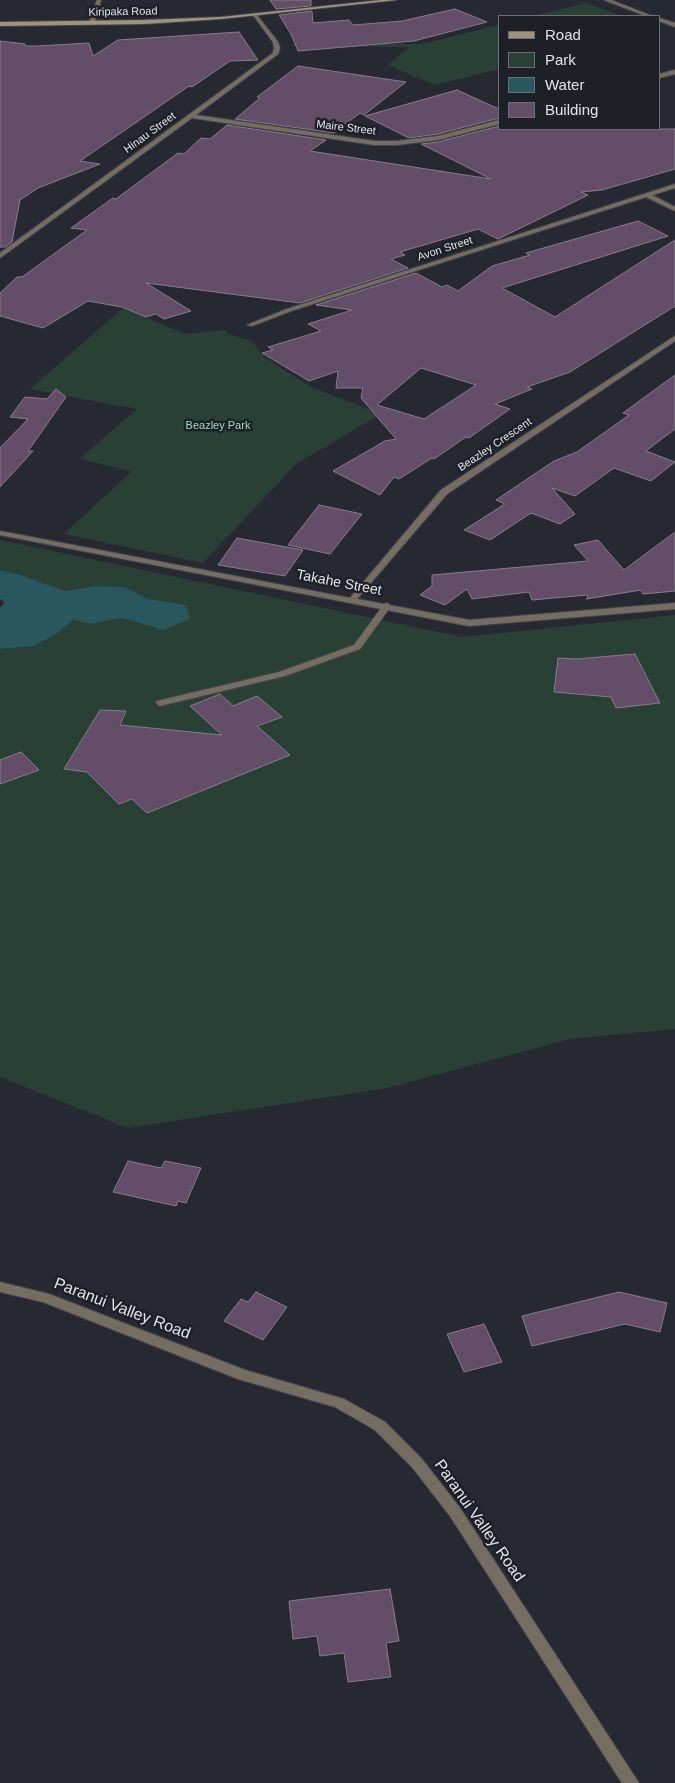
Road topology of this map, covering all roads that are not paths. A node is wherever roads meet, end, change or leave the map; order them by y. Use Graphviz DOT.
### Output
graph roads {
  1 [pos="99,0"];
  2 [pos="396,0"];
  3 [pos="606,0"];
  4 [pos="647,15"];
  5 [pos="256,16"];
  6 [pos="660,20"];
  7 [pos="92,22"];
  8 [pos="0,24"];
  9 [pos="675,26"];
  10 [pos="675,72"];
  11 [pos="660,76"];
  12 [pos="190,116"];
  13 [pos="498,122"];
  14 [pos="675,186"];
  15 [pos="646,195"];
  16 [pos="675,209"];
  17 [pos="0,244"];
  18 [pos="13,246"];
  19 [pos="0,256"];
  20 [pos="250,325"];
  21 [pos="675,338"];
  22 [pos="0,533"];
  23 [pos="353,599"];
  24 [pos="387,606"];
  25 [pos="675,606"];
  26 [pos="160,703"];
  27 [pos="0,1287"];
  28 [pos="631,1783"];
  1 -- 7 [label="street"];
  2 -- 5 [label="main road, Kiripaka Road"];
  3 -- 4 [label="street"];
  5 -- 7 [label="main road, Kiripaka Road"];
  5 -- 12 [label="street, Hinau Street"];
  6 -- 9 [label="street"];
  7 -- 8 [label="main road, Kiripaka Road"];
  10 -- 11 [label="street"];
  12 -- 13 [label="street, Maire Street"];
  12 -- 18 [label="street, Hinau Street"];
  14 -- 15 [label="street"];
  15 -- 16 [label="street"];
  15 -- 20 [label="street, Avon Street"];
  17 -- 18 [label="street"];
  18 -- 19 [label="street, Hinau Street"];
  21 -- 23 [label="street, Beazley Crescent"];
  22 -- 23 [label="street, Takahe Street"];
  23 -- 24 [label="street, Takahe Street"];
  24 -- 25 [label="street, Takahe Street"];
  24 -- 26 [label="street"];
  27 -- 28 [label="street, Paranui Valley Road"];
}
